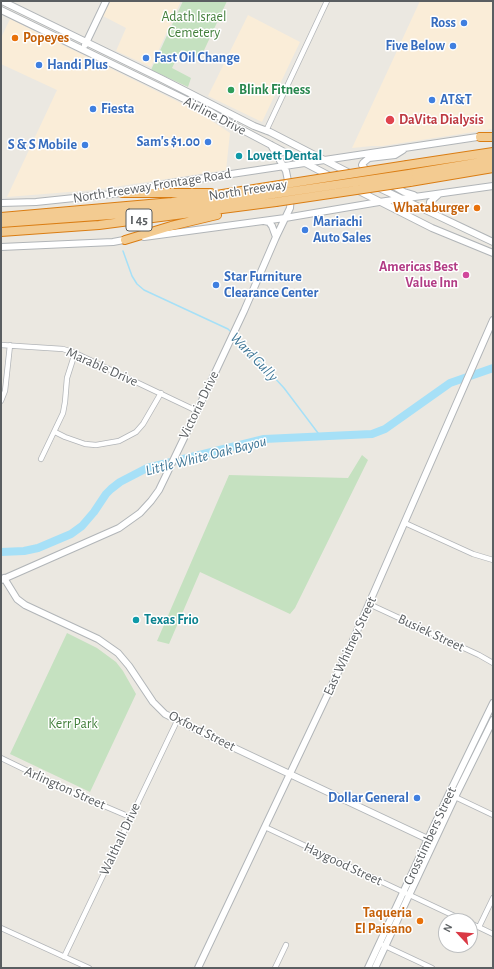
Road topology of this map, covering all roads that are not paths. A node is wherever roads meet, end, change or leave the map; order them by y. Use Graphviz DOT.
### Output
graph roads {
  1 [pos="2,1"];
  2 [pos="106,1"];
  3 [pos="327,1"];
  4 [pos="1,10"];
  5 [pos="87,42"];
  6 [pos="82,50"];
  7 [pos="145,71"];
  8 [pos="141,79"];
  9 [pos="206,102"];
  10 [pos="202,108"];
  11 [pos="245,131"];
  12 [pos="266,131"];
  13 [pos="493,136"];
  14 [pos="480,137"];
  15 [pos="271,145"];
  16 [pos="406,148"];
  17 [pos="275,152"];
  18 [pos="493,152"];
  19 [pos="325,160"];
  20 [pos="493,160"];
  21 [pos="305,163"];
  22 [pos="284,166"];
  23 [pos="271,168"];
  24 [pos="493,168"];
  25 [pos="409,178"];
  26 [pos="493,186"];
  27 [pos="122,193"];
  28 [pos="439,193"];
  29 [pos="221,194"];
  30 [pos="274,194"];
  31 [pos="417,196"];
  32 [pos="400,199"];
  33 [pos="379,202"];
  34 [pos="1,203"];
  35 [pos="256,205"];
  36 [pos="436,216"];
  37 [pos="1,218"];
  38 [pos="286,218"];
  39 [pos="264,221"];
  40 [pos="1,223"];
  41 [pos="1,232"];
  42 [pos="276,237"];
  43 [pos="484,238"];
  44 [pos="125,240"];
  45 [pos="493,242"];
  46 [pos="1,247"];
  47 [pos="480,247"];
  48 [pos="493,253"];
  49 [pos="493,320"];
  50 [pos="1,345"];
  51 [pos="10,345"];
  52 [pos="75,353"];
  53 [pos="161,393"];
  54 [pos="1,401"];
  55 [pos="197,411"];
  56 [pos="55,432"];
  57 [pos="41,460"];
  58 [pos="405,523"];
  59 [pos="493,560"];
  60 [pos="2,579"];
  61 [pos="369,604"];
  62 [pos="493,663"];
  63 [pos="493,703"];
  64 [pos="493,720"];
  65 [pos="177,721"];
  66 [pos="488,728"];
  67 [pos="1,758"];
  68 [pos="290,774"];
  69 [pos="449,794"];
  70 [pos="455,797"];
  71 [pos="493,815"];
  72 [pos="130,817"];
  73 [pos="265,827"];
  74 [pos="428,839"];
  75 [pos="434,842"];
  76 [pos="407,894"];
  77 [pos="493,898"];
  78 [pos="448,913"];
  79 [pos="479,927"];
  80 [pos="1,928"];
  81 [pos="493,934"];
  82 [pos="382,944"];
  83 [pos="286,945"];
  84 [pos="64,957"];
  85 [pos="89,968"];
  86 [pos="198,968"];
  87 [pos="275,968"];
  88 [pos="368,968"];
  89 [pos="375,968"];
  90 [pos="432,968"];
  1 -- 5 [label="main road, Airline Drive"];
  2 -- 5 [label="main road"];
  3 -- 12 [label="street"];
  4 -- 6 [label="main road, Airline Drive"];
  5 -- 6 [label="main road"];
  5 -- 7 [label="main road, Airline Drive"];
  6 -- 8 [label="main road, Airline Drive"];
  7 -- 8 [label="main road"];
  7 -- 9 [label="main road, Airline Drive"];
  8 -- 10 [label="main road, Airline Drive"];
  9 -- 10 [label="main road"];
  9 -- 12 [label="main road, Airline Drive"];
  10 -- 11 [label="main road, Airline Drive"];
  11 -- 12 [label="main road"];
  11 -- 15 [label="main road, Airline Drive"];
  12 -- 19 [label="main road, Airline Drive"];
  13 -- 14 [label="highway"];
  14 -- 16 [label="main road, North Freeway Frontage Road"];
  15 -- 17 [label="main road, Victoria Drive"];
  15 -- 21 [label="main road, Airline Drive"];
  16 -- 19 [label="main road, North Freeway Frontage Road"];
  16 -- 31 [label="main road"];
  17 -- 22 [label="main road, Victoria Drive"];
  17 -- 23 [label="main road"];
  18 -- 30 [label="highway, North Freeway / I 45, bridge"];
  19 -- 21 [label="main road, North Freeway Frontage Road"];
  19 -- 32 [label="main road, Airline Drive"];
  20 -- 25 [label="highway, North Freeway"];
  21 -- 22 [label="main road, North Freeway Frontage Road"];
  21 -- 33 [label="main road, Airline Drive"];
  22 -- 23 [label="main road, North Freeway Frontage Road"];
  22 -- 38 [label="main road, Victoria Drive"];
  23 -- 27 [label="main road, North Freeway Frontage Road"];
  24 -- 25 [label="highway, North Freeway"];
  25 -- 30 [label="highway, North Freeway, bridge"];
  26 -- 28 [label="main road"];
  27 -- 29 [label="highway"];
  27 -- 34 [label="main road, North Freeway Frontage Road"];
  28 -- 31 [label="main road"];
  28 -- 36 [label="main road"];
  29 -- 30 [label="highway, North Freeway / I 45"];
  29 -- 37 [label="highway, North Freeway / I 45"];
  30 -- 35 [label="highway, North Freeway / I 45"];
  30 -- 40 [label="highway, North Freeway"];
  31 -- 32 [label="main road"];
  32 -- 33 [label="main road"];
  32 -- 36 [label="main road, Airline Drive"];
  33 -- 38 [label="main road"];
  33 -- 47 [label="main road, Airline Drive"];
  35 -- 41 [label="highway, North Freeway / I 45"];
  35 -- 44 [label="highway"];
  36 -- 43 [label="main road, Airline Drive"];
  38 -- 39 [label="main road"];
  38 -- 42 [label="main road, Victoria Drive"];
  39 -- 42 [label="main road"];
  39 -- 44 [label="main road"];
  42 -- 55 [label="main road, Victoria Drive"];
  43 -- 45 [label="main road, Airline Drive"];
  43 -- 47 [label="main road"];
  44 -- 46 [label="main road"];
  47 -- 48 [label="main road, Airline Drive"];
  49 -- 58 [label="main road, East Whitney Street"];
  50 -- 51 [label="street, Marable Drive"];
  51 -- 52 [label="street, Marable Drive"];
  51 -- 54 [label="street"];
  52 -- 53 [label="street, Marable Drive"];
  52 -- 56 [label="street"];
  53 -- 55 [label="street, Marable Drive"];
  53 -- 56 [label="street"];
  55 -- 60 [label="main road, Victoria Drive"];
  56 -- 57 [label="street"];
  58 -- 59 [label="street"];
  58 -- 61 [label="main road, East Whitney Street"];
  60 -- 65 [label="main road, Oxford Street"];
  61 -- 62 [label="street, Busiek Street"];
  61 -- 68 [label="main road, East Whitney Street"];
  63 -- 66 [label="main road, Crosstimbers Street"];
  64 -- 66 [label="main road, Crosstimbers Street"];
  65 -- 68 [label="main road, Oxford Street"];
  65 -- 72 [label="street, Walthall Drive"];
  66 -- 69 [label="main road, Crosstimbers Street"];
  66 -- 70 [label="main road, Crosstimbers Street"];
  67 -- 72 [label="street, Arlington Street"];
  68 -- 73 [label="main road, East Whitney Street"];
  68 -- 74 [label="main road, Oxford Street"];
  69 -- 70 [label="street"];
  69 -- 74 [label="main road, Crosstimbers Street"];
  70 -- 71 [label="street"];
  70 -- 75 [label="main road, Crosstimbers Street"];
  72 -- 84 [label="street, Walthall Drive"];
  73 -- 76 [label="street, Haygood Street"];
  73 -- 86 [label="main road, East Whitney Street"];
  74 -- 75 [label="main road, Oxford Street"];
  74 -- 76 [label="main road, Crosstimbers Street"];
  75 -- 76 [label="main road, Crosstimbers Street"];
  76 -- 78 [label="street, Haygood Street"];
  76 -- 82 [label="main road, Crosstimbers Street"];
  77 -- 79 [label="street"];
  79 -- 81 [label="street"];
  80 -- 84 [label="street"];
  82 -- 88 [label="main road, Crosstimbers Street"];
  82 -- 89 [label="main road, Crosstimbers Street"];
  82 -- 90 [label="street"];
  83 -- 87 [label="street"];
  84 -- 85 [label="street"];
}
